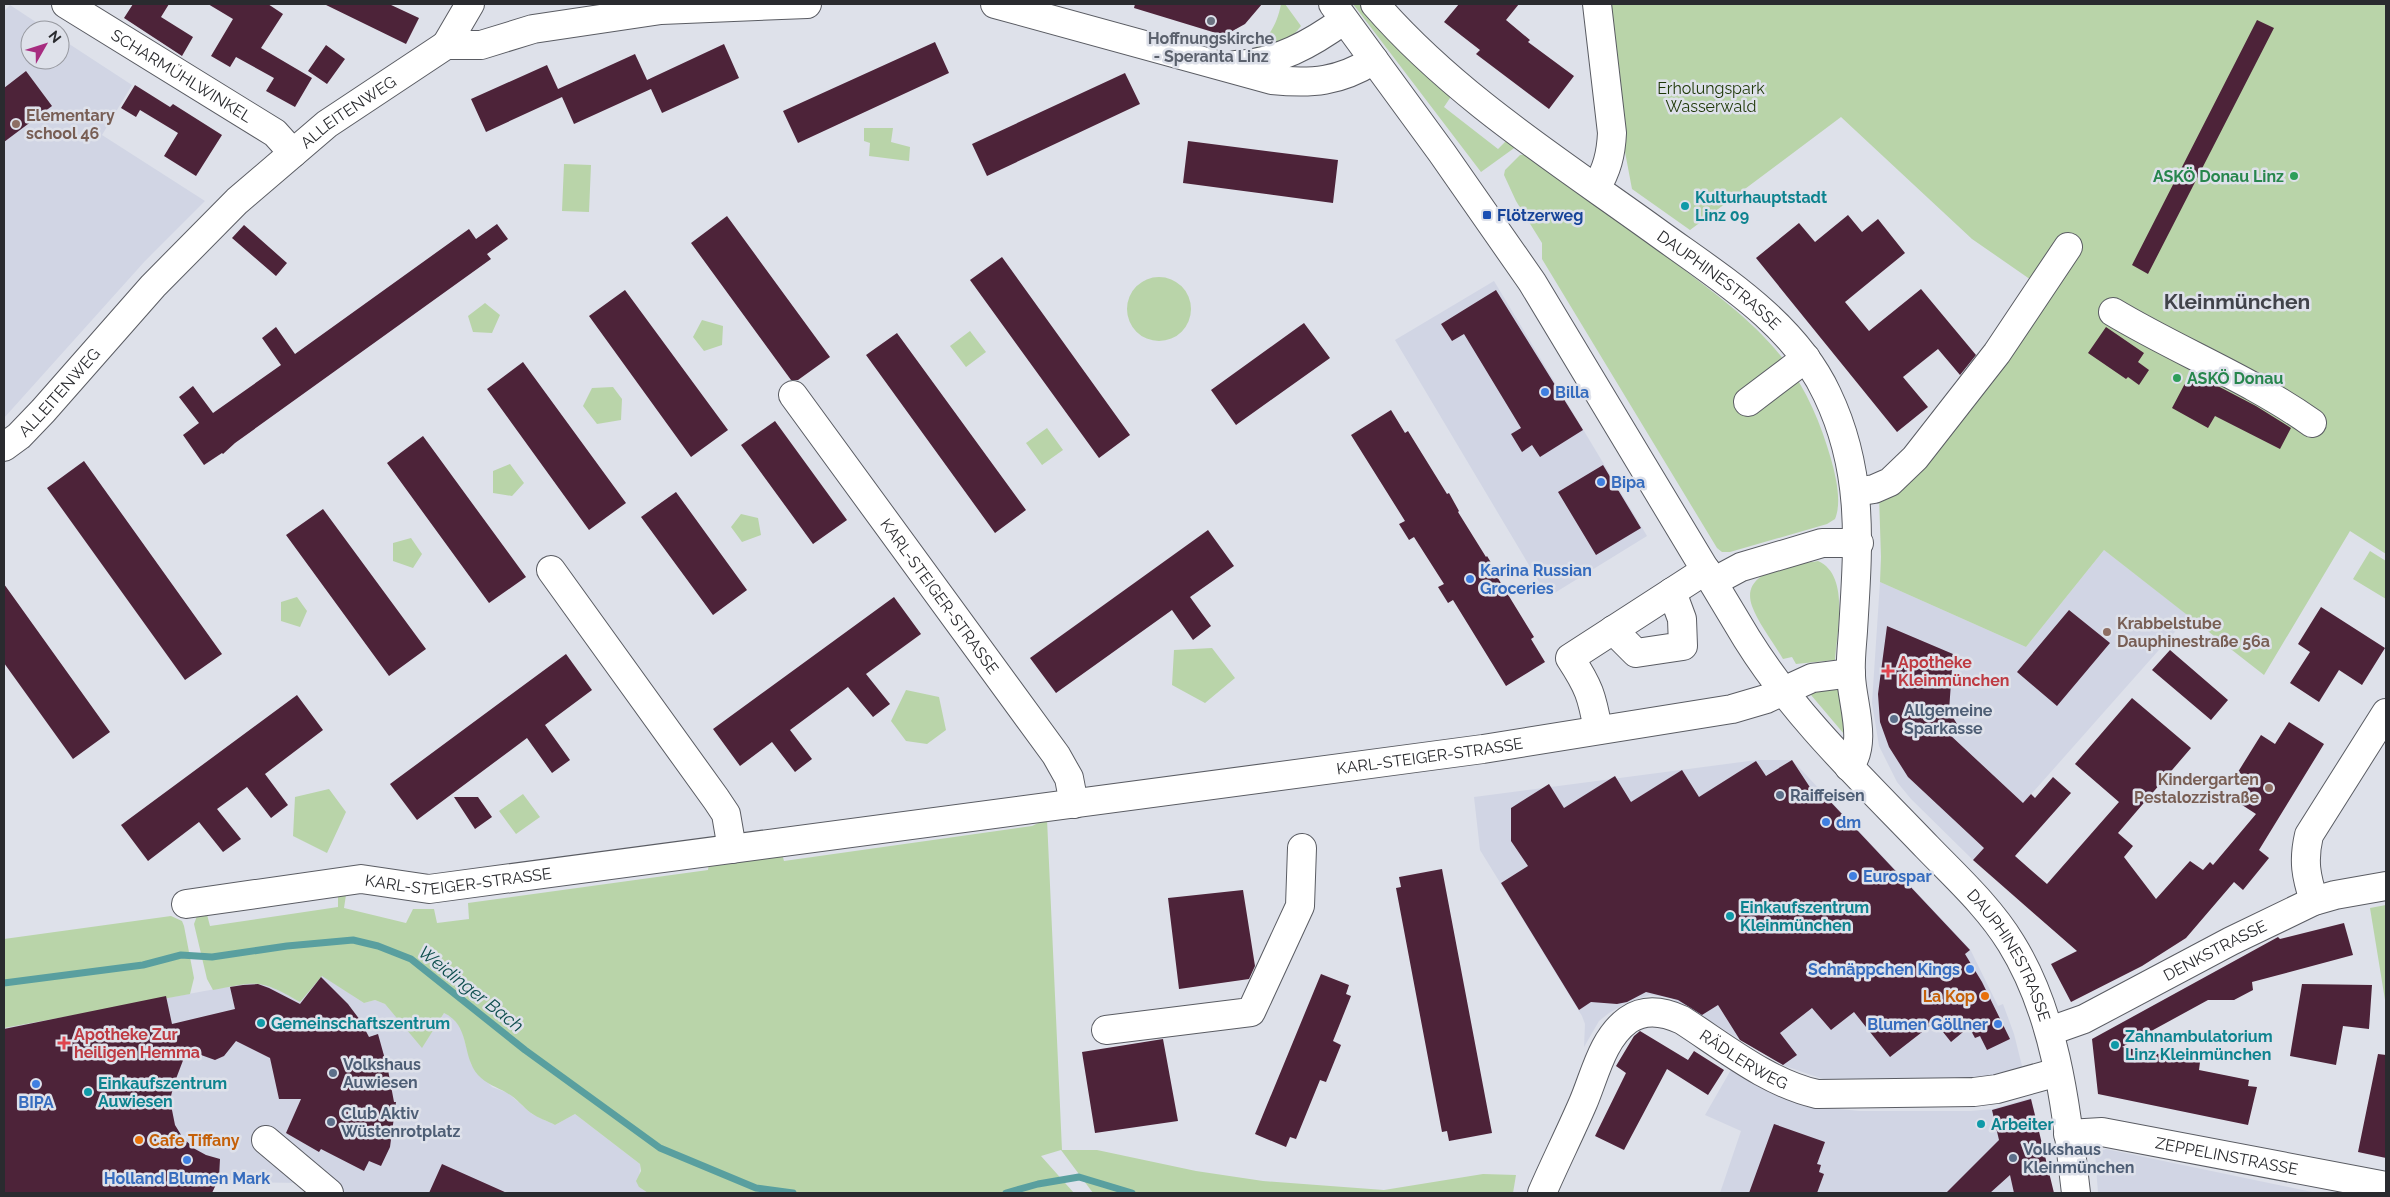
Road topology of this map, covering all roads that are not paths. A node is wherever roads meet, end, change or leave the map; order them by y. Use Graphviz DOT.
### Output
graph roads {
  1 [pos="66,4"];
  2 [pos="470,4"];
  3 [pos="807,4"];
  4 [pos="995,4"];
  5 [pos="1375,4"];
  6 [pos="1597,4"];
  7 [pos="1338,12"];
  8 [pos="446,45"];
  9 [pos="1374,60"];
  10 [pos="1225,66"];
  11 [pos="293,153"];
  12 [pos="1596,188"];
  13 [pos="2068,247"];
  14 [pos="2113,312"];
  15 [pos="1806,358"];
  16 [pos="793,395"];
  17 [pos="1748,402"];
  18 [pos="2312,424"];
  19 [pos="4,447"];
  20 [pos="1855,492"];
  21 [pos="1859,543"];
  22 [pos="551,570"];
  23 [pos="1710,576"];
  24 [pos="1672,592"];
  25 [pos="1613,630"];
  26 [pos="1851,673"];
  27 [pos="1782,692"];
  28 [pos="2386,713"];
  29 [pos="1598,730"];
  30 [pos="1849,767"];
  31 [pos="1074,804"];
  32 [pos="1302,848"];
  33 [pos="732,849"];
  34 [pos="2386,886"];
  35 [pos="2314,901"];
  36 [pos="186,904"];
  37 [pos="1106,1030"];
  38 [pos="2050,1031"];
  39 [pos="2058,1072"];
  40 [pos="2068,1134"];
  41 [pos="266,1140"];
  42 [pos="2386,1186"];
  43 [pos="329,1193"];
  44 [pos="1542,1193"];
  45 [pos="2076,1193"];
  1 -- 11 [label="street, SCHARMÜHLWINKEL"];
  2 -- 8 [label="street"];
  3 -- 8 [label="street"];
  4 -- 10 [label="street"];
  5 -- 12 [label="street, DAUPHINESTRASSE"];
  6 -- 12 [label="street"];
  7 -- 9 [label="street, DAUPHINESTRASSE"];
  7 -- 10 [label="street"];
  8 -- 11 [label="street, ALLEITENWEG"];
  9 -- 10 [label="street"];
  9 -- 23 [label="street, DAUPHINESTRASSE"];
  11 -- 19 [label="street, ALLEITENWEG"];
  12 -- 15 [label="street, DAUPHINESTRASSE"];
  13 -- 20 [label="street"];
  14 -- 18 [label="street"];
  15 -- 17 [label="street"];
  15 -- 20 [label="street, DAUPHINESTRASSE"];
  16 -- 31 [label="street, KARL-STEIGER-STRASSE"];
  20 -- 21 [label="street, DAUPHINESTRASSE"];
  21 -- 23 [label="street"];
  21 -- 26 [label="street, DAUPHINESTRASSE"];
  22 -- 33 [label="street"];
  23 -- 24 [label="street"];
  23 -- 27 [label="street, DAUPHINESTRASSE"];
  24 -- 25 [label="street"];
  24 -- 25 [label="street"];
  25 -- 29 [label="street"];
  26 -- 27 [label="street"];
  26 -- 30 [label="street, DAUPHINESTRASSE"];
  27 -- 29 [label="street, KARL-STEIGER-STRASSE"];
  27 -- 30 [label="street, DAUPHINESTRASSE"];
  28 -- 35 [label="street"];
  29 -- 31 [label="street, KARL-STEIGER-STRASSE"];
  30 -- 38 [label="street, DAUPHINESTRASSE"];
  31 -- 33 [label="street, KARL-STEIGER-STRASSE"];
  32 -- 37 [label="street"];
  33 -- 36 [label="street, KARL-STEIGER-STRASSE"];
  34 -- 35 [label="street, DENKSTRASSE"];
  35 -- 38 [label="street, DENKSTRASSE"];
  38 -- 39 [label="street, DAUPHINESTRASSE"];
  39 -- 40 [label="street, DAUPHINESTRASSE"];
  39 -- 44 [label="street, RÄDLERWEG"];
  40 -- 42 [label="street, ZEPPELINSTRASSE"];
  40 -- 45 [label="street, DAUPHINESTRASSE"];
  41 -- 43 [label="street"];
}
